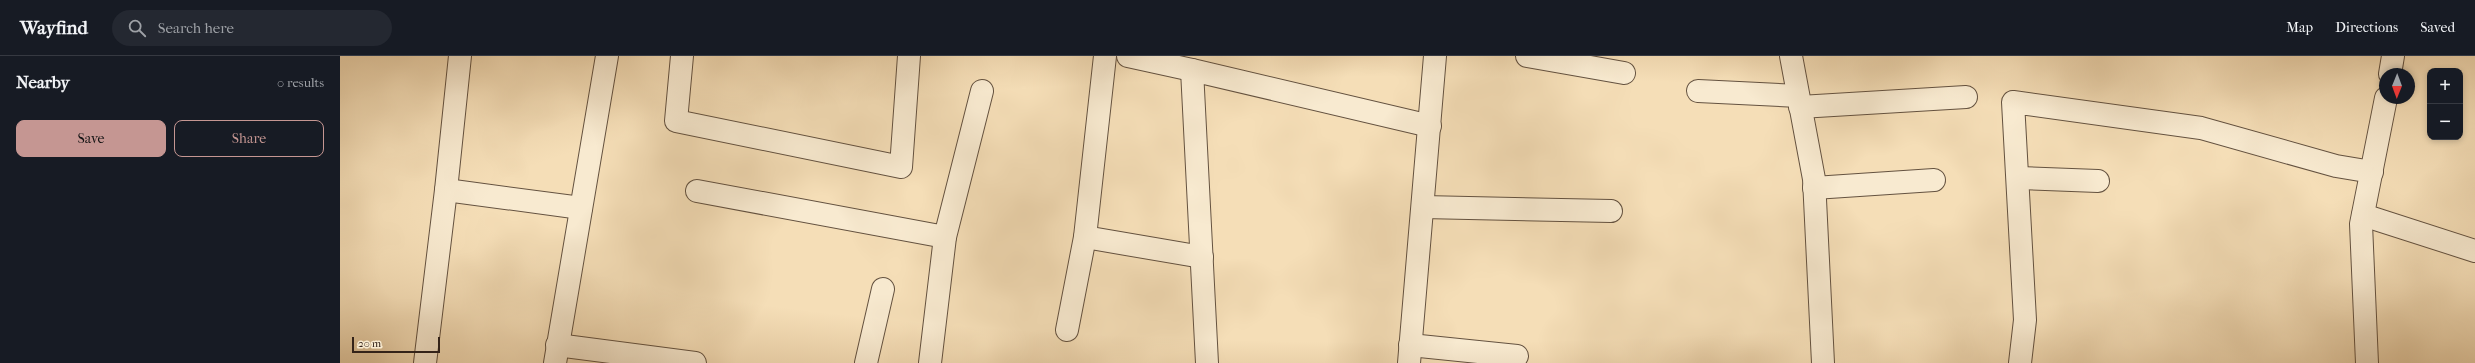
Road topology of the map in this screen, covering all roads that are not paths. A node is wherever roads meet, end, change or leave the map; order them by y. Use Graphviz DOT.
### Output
graph roads {
  1 [pos="460,56"];
  2 [pos="606,56"];
  3 [pos="682,56"];
  4 [pos="909,56"];
  5 [pos="1105,56"];
  6 [pos="1128,56"];
  7 [pos="1435,56"];
  8 [pos="1527,56"];
  9 [pos="1791,56"];
  10 [pos="2394,56"];
  11 [pos="2391,68"];
  12 [pos="1192,70"];
  13 [pos="1624,73"];
  14 [pos="982,91"];
  15 [pos="1698,91"];
  16 [pos="1966,97"];
  17 [pos="1799,102"];
  18 [pos="2385,104"];
  19 [pos="1430,126"];
  20 [pos="2372,172"];
  21 [pos="2018,178"];
  22 [pos="1934,180"];
  23 [pos="2098,181"];
  24 [pos="1814,188"];
  25 [pos="446,190"];
  26 [pos="697,190"];
  27 [pos="1423,207"];
  28 [pos="581,208"];
  29 [pos="1611,211"];
  30 [pos="2363,215"];
  31 [pos="945,237"];
  32 [pos="1085,237"];
  33 [pos="2475,251"];
  34 [pos="1202,257"];
  35 [pos="883,289"];
  36 [pos="1067,330"];
  37 [pos="556,354"];
  38 [pos="1409,354"];
  39 [pos="1517,356"];
  40 [pos="425,363"];
  41 [pos="695,363"];
  42 [pos="866,363"];
  43 [pos="930,363"];
  44 [pos="1207,363"];
  45 [pos="1822,363"];
  46 [pos="2020,363"];
  47 [pos="2367,363"];
  1 -- 25 [label="street"];
  2 -- 28 [label="street"];
  3 -- 4 [label="street"];
  5 -- 32 [label="street"];
  6 -- 12 [label="street"];
  7 -- 19 [label="street"];
  8 -- 13 [label="street"];
  9 -- 17 [label="street"];
  10 -- 11 [label="street"];
  12 -- 19 [label="street"];
  12 -- 34 [label="street"];
  14 -- 31 [label="street"];
  15 -- 17 [label="street"];
  16 -- 17 [label="street"];
  17 -- 24 [label="street"];
  18 -- 20 [label="street"];
  19 -- 27 [label="street"];
  20 -- 21 [label="street"];
  20 -- 30 [label="street"];
  21 -- 23 [label="street"];
  21 -- 46 [label="street"];
  22 -- 24 [label="street"];
  24 -- 45 [label="street"];
  25 -- 28 [label="street"];
  25 -- 40 [label="street"];
  26 -- 31 [label="street"];
  27 -- 29 [label="street"];
  27 -- 38 [label="street"];
  28 -- 37 [label="street"];
  30 -- 33 [label="street"];
  30 -- 47 [label="street"];
  31 -- 43 [label="street"];
  32 -- 34 [label="street"];
  32 -- 36 [label="street"];
  34 -- 44 [label="street"];
  35 -- 42 [label="street"];
  37 -- 41 [label="street"];
  38 -- 39 [label="street"];
}
